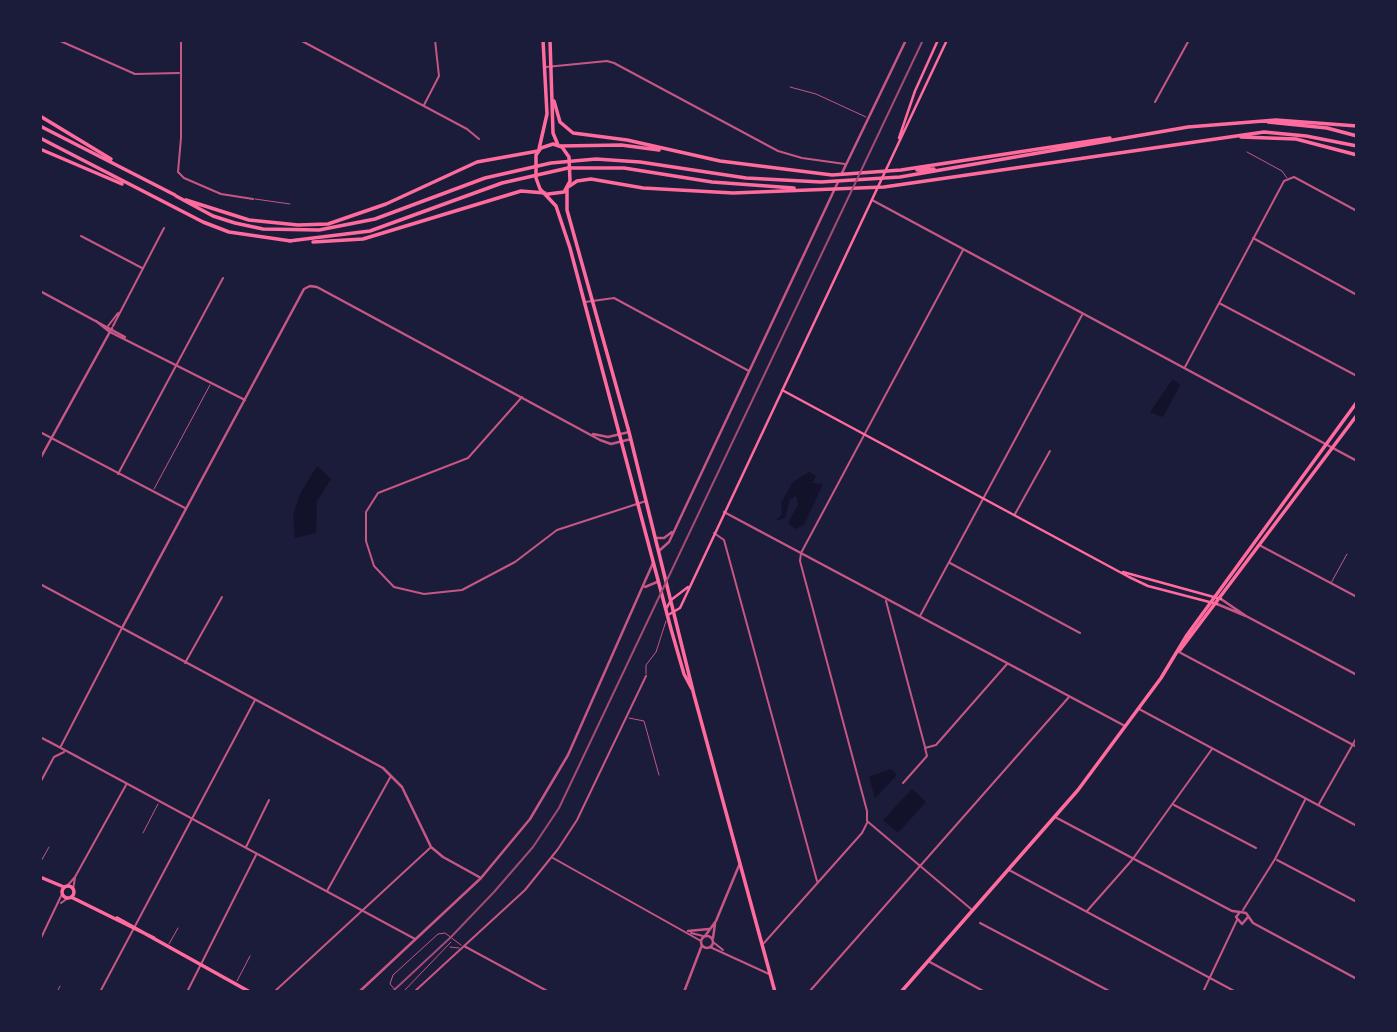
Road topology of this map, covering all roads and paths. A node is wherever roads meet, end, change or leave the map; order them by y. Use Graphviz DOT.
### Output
graph roads {
  1 [pos="58,40"];
  2 [pos="181,40"];
  3 [pos="300,40"];
  4 [pos="435,40"];
  5 [pos="543,40"];
  6 [pos="550,40"];
  7 [pos="906,40"];
  8 [pos="938,40"];
  9 [pos="947,40"];
  10 [pos="1189,40"];
  11 [pos="553,66"];
  12 [pos="546,67"];
  13 [pos="181,73"];
  14 [pos="790,87"];
  15 [pos="554,101"];
  16 [pos="1155,102"];
  17 [pos="424,106"];
  18 [pos="40,117"];
  19 [pos="868,118"];
  20 [pos="1255,121"];
  21 [pos="40,126"];
  22 [pos="1188,127"];
  23 [pos="1357,127"];
  24 [pos="1357,136"];
  25 [pos="1228,137"];
  26 [pos="40,138"];
  27 [pos="479,139"];
  28 [pos="559,146"];
  29 [pos="1357,146"];
  30 [pos="896,148"];
  31 [pos="40,149"];
  32 [pos="538,150"];
  33 [pos="1247,152"];
  34 [pos="685,154"];
  35 [pos="1357,156"];
  36 [pos="846,164"];
  37 [pos="967,166"];
  38 [pos="901,170"];
  39 [pos="135,173"];
  40 [pos="1288,177"];
  41 [pos="568,188"];
  42 [pos="813,190"];
  43 [pos="144,193"];
  44 [pos="546,193"];
  45 [pos="176,196"];
  46 [pos="253,199"];
  47 [pos="872,200"];
  48 [pos="290,204"];
  49 [pos="1357,211"];
  50 [pos="164,228"];
  51 [pos="81,236"];
  52 [pos="1253,238"];
  53 [pos="289,241"];
  54 [pos="964,249"];
  55 [pos="143,268"];
  56 [pos="223,278"];
  57 [pos="40,291"];
  58 [pos="1357,295"];
  59 [pos="593,300"];
  60 [pos="585,302"];
  61 [pos="1219,303"];
  62 [pos="1083,313"];
  63 [pos="109,329"];
  64 [pos="177,364"];
  65 [pos="1184,368"];
  66 [pos="750,371"];
  67 [pos="1356,376"];
  68 [pos="212,382"];
  69 [pos="782,390"];
  70 [pos="522,397"];
  71 [pos="245,400"];
  72 [pos="1357,402"];
  73 [pos="1357,415"];
  74 [pos="40,432"];
  75 [pos="629,432"];
  76 [pos="593,434"];
  77 [pos="621,434"];
  78 [pos="864,435"];
  79 [pos="52,438"];
  80 [pos="631,439"];
  81 [pos="623,441"];
  82 [pos="1325,444"];
  83 [pos="1332,448"];
  84 [pos="1050,451"];
  85 [pos="40,459"];
  86 [pos="1357,461"];
  87 [pos="118,474"];
  88 [pos="153,491"];
  89 [pos="984,497"];
  90 [pos="647,501"];
  91 [pos="639,504"];
  92 [pos="186,509"];
  93 [pos="724,512"];
  94 [pos="1015,514"];
  95 [pos="674,530"];
  96 [pos="715,533"];
  97 [pos="656,537"];
  98 [pos="1261,546"];
  99 [pos="659,551"];
  100 [pos="801,553"];
  101 [pos="1346,554"];
  102 [pos="654,562"];
  103 [pos="949,562"];
  104 [pos="1123,572"];
  105 [pos="659,583"];
  106 [pos="1331,583"];
  107 [pos="40,584"];
  108 [pos="645,587"];
  109 [pos="688,587"];
  110 [pos="1215,596"];
  111 [pos="222,597"];
  112 [pos="1357,597"];
  113 [pos="885,598"];
  114 [pos="1221,599"];
  115 [pos="671,600"];
  116 [pos="1210,602"];
  117 [pos="1217,604"];
  118 [pos="666,609"];
  119 [pos="675,613"];
  120 [pos="668,615"];
  121 [pos="1247,616"];
  122 [pos="920,617"];
  123 [pos="122,628"];
  124 [pos="1080,633"];
  125 [pos="1179,652"];
  126 [pos="185,663"];
  127 [pos="1007,664"];
  128 [pos="1357,675"];
  129 [pos="646,676"];
  130 [pos="694,695"];
  131 [pos="1069,696"];
  132 [pos="255,700"];
  133 [pos="1138,709"];
  134 [pos="626,717"];
  135 [pos="1125,726"];
  136 [pos="40,737"];
  137 [pos="1357,737"];
  138 [pos="48,741"];
  139 [pos="51,744"];
  140 [pos="1353,745"];
  141 [pos="61,746"];
  142 [pos="1357,747"];
  143 [pos="925,748"];
  144 [pos="1213,748"];
  145 [pos="65,752"];
  146 [pos="54,757"];
  147 [pos="78,758"];
  148 [pos="391,775"];
  149 [pos="659,775"];
  150 [pos="40,783"];
  151 [pos="903,783"];
  152 [pos="127,784"];
  153 [pos="1306,799"];
  154 [pos="269,800"];
  155 [pos="159,802"];
  156 [pos="1173,805"];
  157 [pos="1318,805"];
  158 [pos="1055,817"];
  159 [pos="193,820"];
  160 [pos="867,821"];
  161 [pos="1357,826"];
  162 [pos="143,833"];
  163 [pos="49,847"];
  164 [pos="431,847"];
  165 [pos="246,848"];
  166 [pos="1255,848"];
  167 [pos="256,854"];
  168 [pos="552,858"];
  169 [pos="1275,859"];
  170 [pos="1132,860"];
  171 [pos="40,863"];
  172 [pos="740,863"];
  173 [pos="922,866"];
  174 [pos="1008,869"];
  175 [pos="40,877"];
  176 [pos="75,877"];
  177 [pos="481,878"];
  178 [pos="817,881"];
  179 [pos="55,885"];
  180 [pos="66,887"];
  181 [pos="327,891"];
  182 [pos="62,893"];
  183 [pos="71,894"];
  184 [pos="1357,902"];
  185 [pos="60,903"];
  186 [pos="1247,906"];
  187 [pos="972,910"];
  188 [pos="363,911"];
  189 [pos="1232,911"];
  190 [pos="1086,912"];
  191 [pos="1240,912"];
  192 [pos="1248,916"];
  193 [pos="1237,919"];
  194 [pos="716,920"];
  195 [pos="981,923"];
  196 [pos="1244,923"];
  197 [pos="1253,923"];
  198 [pos="1236,927"];
  199 [pos="135,928"];
  200 [pos="178,928"];
  201 [pos="711,928"];
  202 [pos="689,932"];
  203 [pos="705,936"];
  204 [pos="415,939"];
  205 [pos="40,940"];
  206 [pos="452,940"];
  207 [pos="713,941"];
  208 [pos="702,943"];
  209 [pos="763,944"];
  210 [pos="168,946"];
  211 [pos="463,946"];
  212 [pos="709,947"];
  213 [pos="448,948"];
  214 [pos="460,948"];
  215 [pos="724,951"];
  216 [pos="250,956"];
  217 [pos="699,958"];
  218 [pos="928,961"];
  219 [pos="201,964"];
  220 [pos="770,974"];
  221 [pos="1210,978"];
  222 [pos="1357,979"];
  223 [pos="236,983"];
  224 [pos="60,986"];
  225 [pos="404,988"];
  226 [pos="394,989"];
  227 [pos="57,992"];
  228 [pos="100,992"];
  229 [pos="187,992"];
  230 [pos="250,992"];
  231 [pos="274,992"];
  232 [pos="359,992"];
  233 [pos="397,992"];
  234 [pos="403,992"];
  235 [pos="414,992"];
  236 [pos="549,992"];
  237 [pos="684,992"];
  238 [pos="775,992"];
  239 [pos="809,992"];
  240 [pos="901,992"];
  241 [pos="985,992"];
  242 [pos="1111,992"];
  243 [pos="1203,992"];
  244 [pos="1236,992"];
  1 -- 13 [label="street"];
  2 -- 13 [label="street"];
  3 -- 17 [label="street"];
  4 -- 17 [label="street"];
  5 -- 12 [label="main road"];
  6 -- 11 [label="main road"];
  7 -- 19 [label="street"];
  8 -- 30 [label="main road"];
  9 -- 30 [label="main road"];
  10 -- 16 [label="street"];
  11 -- 12 [label="street"];
  11 -- 15 [label="main road"];
  11 -- 36 [label="street"];
  12 -- 32 [label="main road"];
  13 -- 46 [label="street"];
  14 -- 19 [label="lane"];
  15 -- 28 [label="main road"];
  15 -- 34 [label="main road"];
  17 -- 27 [label="street"];
  18 -- 39 [label="main road"];
  19 -- 36 [label="street"];
  20 -- 22 [label="main road"];
  20 -- 23 [label="main road"];
  20 -- 24 [label="main road"];
  21 -- 39 [label="main road"];
  22 -- 37 [label="main road"];
  22 -- 38 [label="main road"];
  25 -- 29 [label="main road"];
  25 -- 35 [label="main road"];
  25 -- 42 [label="main road"];
  26 -- 43 [label="main road"];
  28 -- 32 [label="main road"];
  28 -- 34 [label="main road"];
  28 -- 41 [label="main road"];
  30 -- 47 [label="main road"];
  31 -- 43 [label="main road"];
  32 -- 44 [label="main road"];
  32 -- 45 [label="main road"];
  33 -- 40 [label="lane"];
  34 -- 38 [label="main road"];
  36 -- 66 [label="street"];
  37 -- 38 [label="main road"];
  37 -- 45 [label="main road"];
  39 -- 45 [label="main road"];
  40 -- 49 [label="street"];
  40 -- 52 [label="street"];
  41 -- 42 [label="main road"];
  41 -- 44 [label="main road"];
  41 -- 59 [label="main road"];
  42 -- 53 [label="main road"];
  43 -- 53 [label="main road"];
  44 -- 53 [label="main road"];
  44 -- 60 [label="main road"];
  46 -- 48 [label="lane"];
  47 -- 54 [label="street"];
  47 -- 69 [label="main road"];
  50 -- 55 [label="street"];
  51 -- 55 [label="street"];
  52 -- 58 [label="street"];
  52 -- 61 [label="street"];
  54 -- 62 [label="street"];
  54 -- 78 [label="street"];
  55 -- 63 [label="street"];
  56 -- 64 [label="street"];
  57 -- 63 [label="street"];
  59 -- 60 [label="street"];
  59 -- 66 [label="street"];
  59 -- 75 [label="main road"];
  60 -- 77 [label="main road"];
  61 -- 65 [label="street"];
  61 -- 67 [label="street"];
  62 -- 65 [label="street"];
  62 -- 89 [label="street"];
  63 -- 64 [label="street"];
  63 -- 79 [label="street"];
  64 -- 68 [label="street"];
  64 -- 87 [label="street"];
  65 -- 82 [label="street"];
  66 -- 95 [label="street"];
  68 -- 71 [label="street"];
  68 -- 88 [label="lane"];
  69 -- 78 [label="main road"];
  69 -- 93 [label="main road"];
  70 -- 71 [label="street"];
  70 -- 76 [label="street"];
  70 -- 91 [label="street"];
  71 -- 92 [label="street"];
  72 -- 82 [label="main road"];
  73 -- 83 [label="main road"];
  74 -- 79 [label="street"];
  75 -- 77 [label="street"];
  75 -- 80 [label="main road"];
  76 -- 77 [label="street"];
  76 -- 81 [label="street"];
  77 -- 81 [label="main road"];
  78 -- 89 [label="main road"];
  78 -- 100 [label="street"];
  79 -- 85 [label="street"];
  79 -- 87 [label="street"];
  80 -- 81 [label="street"];
  80 -- 90 [label="main road"];
  81 -- 91 [label="main road"];
  82 -- 83 [label="street"];
  82 -- 110 [label="main road"];
  83 -- 86 [label="street"];
  83 -- 98 [label="main road"];
  84 -- 94 [label="street"];
  87 -- 88 [label="street"];
  88 -- 92 [label="street"];
  89 -- 94 [label="main road"];
  89 -- 103 [label="street"];
  90 -- 91 [label="street"];
  90 -- 97 [label="main road"];
  91 -- 102 [label="main road"];
  92 -- 123 [label="street"];
  93 -- 96 [label="main road"];
  93 -- 100 [label="street"];
  94 -- 104 [label="main road"];
  95 -- 97 [label="street"];
  95 -- 99 [label="street"];
  96 -- 109 [label="main road"];
  96 -- 178 [label="street"];
  97 -- 99 [label="main road"];
  98 -- 106 [label="street"];
  98 -- 114 [label="main road"];
  99 -- 115 [label="main road"];
  100 -- 113 [label="street"];
  100 -- 160 [label="street"];
  101 -- 106 [label="lane"];
  102 -- 105 [label="main road"];
  102 -- 108 [label="street"];
  103 -- 122 [label="street"];
  103 -- 124 [label="street"];
  104 -- 110 [label="main road"];
  104 -- 116 [label="main road"];
  105 -- 108 [label="street"];
  105 -- 118 [label="main road"];
  106 -- 112 [label="street"];
  107 -- 123 [label="street"];
  108 -- 177 [label="street"];
  109 -- 115 [label="main road"];
  109 -- 119 [label="main road"];
  110 -- 114 [label="main road"];
  110 -- 116 [label="main road"];
  111 -- 126 [label="street"];
  113 -- 122 [label="street"];
  113 -- 143 [label="street"];
  114 -- 117 [label="main road"];
  114 -- 121 [label="street"];
  115 -- 118 [label="main road"];
  115 -- 119 [label="main road"];
  116 -- 117 [label="main road"];
  116 -- 125 [label="main road"];
  117 -- 121 [label="street"];
  117 -- 125 [label="main road"];
  118 -- 120 [label="main road"];
  119 -- 120 [label="main road"];
  119 -- 130 [label="main road"];
  120 -- 129 [label="lane"];
  120 -- 130 [label="main road"];
  121 -- 128 [label="street"];
  122 -- 127 [label="street"];
  123 -- 126 [label="street"];
  123 -- 141 [label="street"];
  125 -- 133 [label="main road"];
  125 -- 140 [label="street"];
  126 -- 132 [label="street"];
  127 -- 131 [label="street"];
  127 -- 143 [label="street"];
  129 -- 134 [label="street"];
  130 -- 172 [label="main road"];
  131 -- 135 [label="street"];
  131 -- 173 [label="street"];
  132 -- 148 [label="street"];
  132 -- 159 [label="street"];
  133 -- 135 [label="main road"];
  133 -- 144 [label="street"];
  134 -- 149 [label="lane"];
  134 -- 168 [label="street"];
  135 -- 158 [label="main road"];
  136 -- 138 [label="street"];
  137 -- 140 [label="street"];
  138 -- 139 [label="street"];
  138 -- 141 [label="street"];
  139 -- 145 [label="street"];
  139 -- 146 [label="street"];
  140 -- 142 [label="street"];
  140 -- 157 [label="street"];
  141 -- 147 [label="street"];
  143 -- 151 [label="street"];
  144 -- 153 [label="street"];
  144 -- 156 [label="street"];
  145 -- 146 [label="street"];
  145 -- 147 [label="street"];
  146 -- 150 [label="street"];
  147 -- 152 [label="street"];
  148 -- 164 [label="street"];
  148 -- 181 [label="street"];
  152 -- 155 [label="street"];
  152 -- 176 [label="street"];
  153 -- 157 [label="street"];
  153 -- 169 [label="street"];
  154 -- 165 [label="street"];
  155 -- 159 [label="street"];
  155 -- 162 [label="lane"];
  156 -- 166 [label="street"];
  156 -- 170 [label="street"];
  157 -- 161 [label="street"];
  158 -- 170 [label="street"];
  158 -- 174 [label="main road"];
  159 -- 165 [label="street"];
  159 -- 199 [label="street"];
  160 -- 173 [label="street"];
  160 -- 178 [label="street"];
  163 -- 171 [label="lane"];
  164 -- 177 [label="street"];
  164 -- 188 [label="street"];
  165 -- 167 [label="street"];
  167 -- 181 [label="street"];
  167 -- 219 [label="street"];
  168 -- 202 [label="street"];
  168 -- 211 [label="street"];
  169 -- 184 [label="street"];
  169 -- 186 [label="street"];
  170 -- 189 [label="street"];
  170 -- 190 [label="street"];
  172 -- 194 [label="street"];
  172 -- 209 [label="main road"];
  173 -- 187 [label="street"];
  173 -- 239 [label="street"];
  174 -- 187 [label="main road"];
  174 -- 190 [label="street"];
  175 -- 179 [label="main road"];
  176 -- 180 [label="street"];
  176 -- 183 [label="street"];
  177 -- 204 [label="street"];
  178 -- 209 [label="street"];
  179 -- 180 [label="main road"];
  179 -- 182 [label="main road"];
  180 -- 182 [label="main road"];
  180 -- 183 [label="main road"];
  181 -- 188 [label="street"];
  182 -- 183 [label="main road"];
  182 -- 185 [label="street"];
  183 -- 185 [label="street"];
  183 -- 199 [label="main road"];
  185 -- 205 [label="street"];
  186 -- 191 [label="street"];
  186 -- 192 [label="street"];
  187 -- 218 [label="main road"];
  188 -- 204 [label="street"];
  188 -- 231 [label="street"];
  189 -- 191 [label="street"];
  189 -- 193 [label="street"];
  190 -- 221 [label="street"];
  191 -- 192 [label="street"];
  191 -- 193 [label="street"];
  192 -- 196 [label="street"];
  192 -- 197 [label="street"];
  193 -- 196 [label="street"];
  193 -- 198 [label="street"];
  194 -- 201 [label="street"];
  194 -- 207 [label="street"];
  195 -- 242 [label="street"];
  196 -- 197 [label="street"];
  196 -- 198 [label="street"];
  197 -- 222 [label="street"];
  198 -- 221 [label="street"];
  199 -- 210 [label="main road"];
  199 -- 228 [label="street"];
  200 -- 210 [label="lane"];
  201 -- 202 [label="street"];
  201 -- 203 [label="street"];
  202 -- 203 [label="street"];
  202 -- 208 [label="street"];
  203 -- 207 [label="street"];
  203 -- 208 [label="street"];
  204 -- 232 [label="street"];
  206 -- 211 [label="lane"];
  206 -- 213 [label="lane"];
  206 -- 226 [label="lane"];
  207 -- 212 [label="street"];
  207 -- 215 [label="street"];
  208 -- 212 [label="street"];
  208 -- 217 [label="street"];
  209 -- 220 [label="main road"];
  210 -- 219 [label="main road"];
  211 -- 214 [label="street"];
  211 -- 236 [label="street"];
  212 -- 215 [label="street"];
  212 -- 217 [label="street"];
  213 -- 214 [label="lane"];
  213 -- 225 [label="lane"];
  214 -- 235 [label="street"];
  215 -- 220 [label="street"];
  216 -- 223 [label="lane"];
  217 -- 237 [label="street"];
  218 -- 240 [label="main road"];
  218 -- 241 [label="street"];
  219 -- 223 [label="main road"];
  219 -- 229 [label="street"];
  220 -- 238 [label="main road"];
  221 -- 243 [label="street"];
  221 -- 244 [label="street"];
  223 -- 230 [label="main road"];
  224 -- 227 [label="lane"];
  225 -- 226 [label="lane"];
  225 -- 234 [label="lane"];
  226 -- 233 [label="lane"];
}
